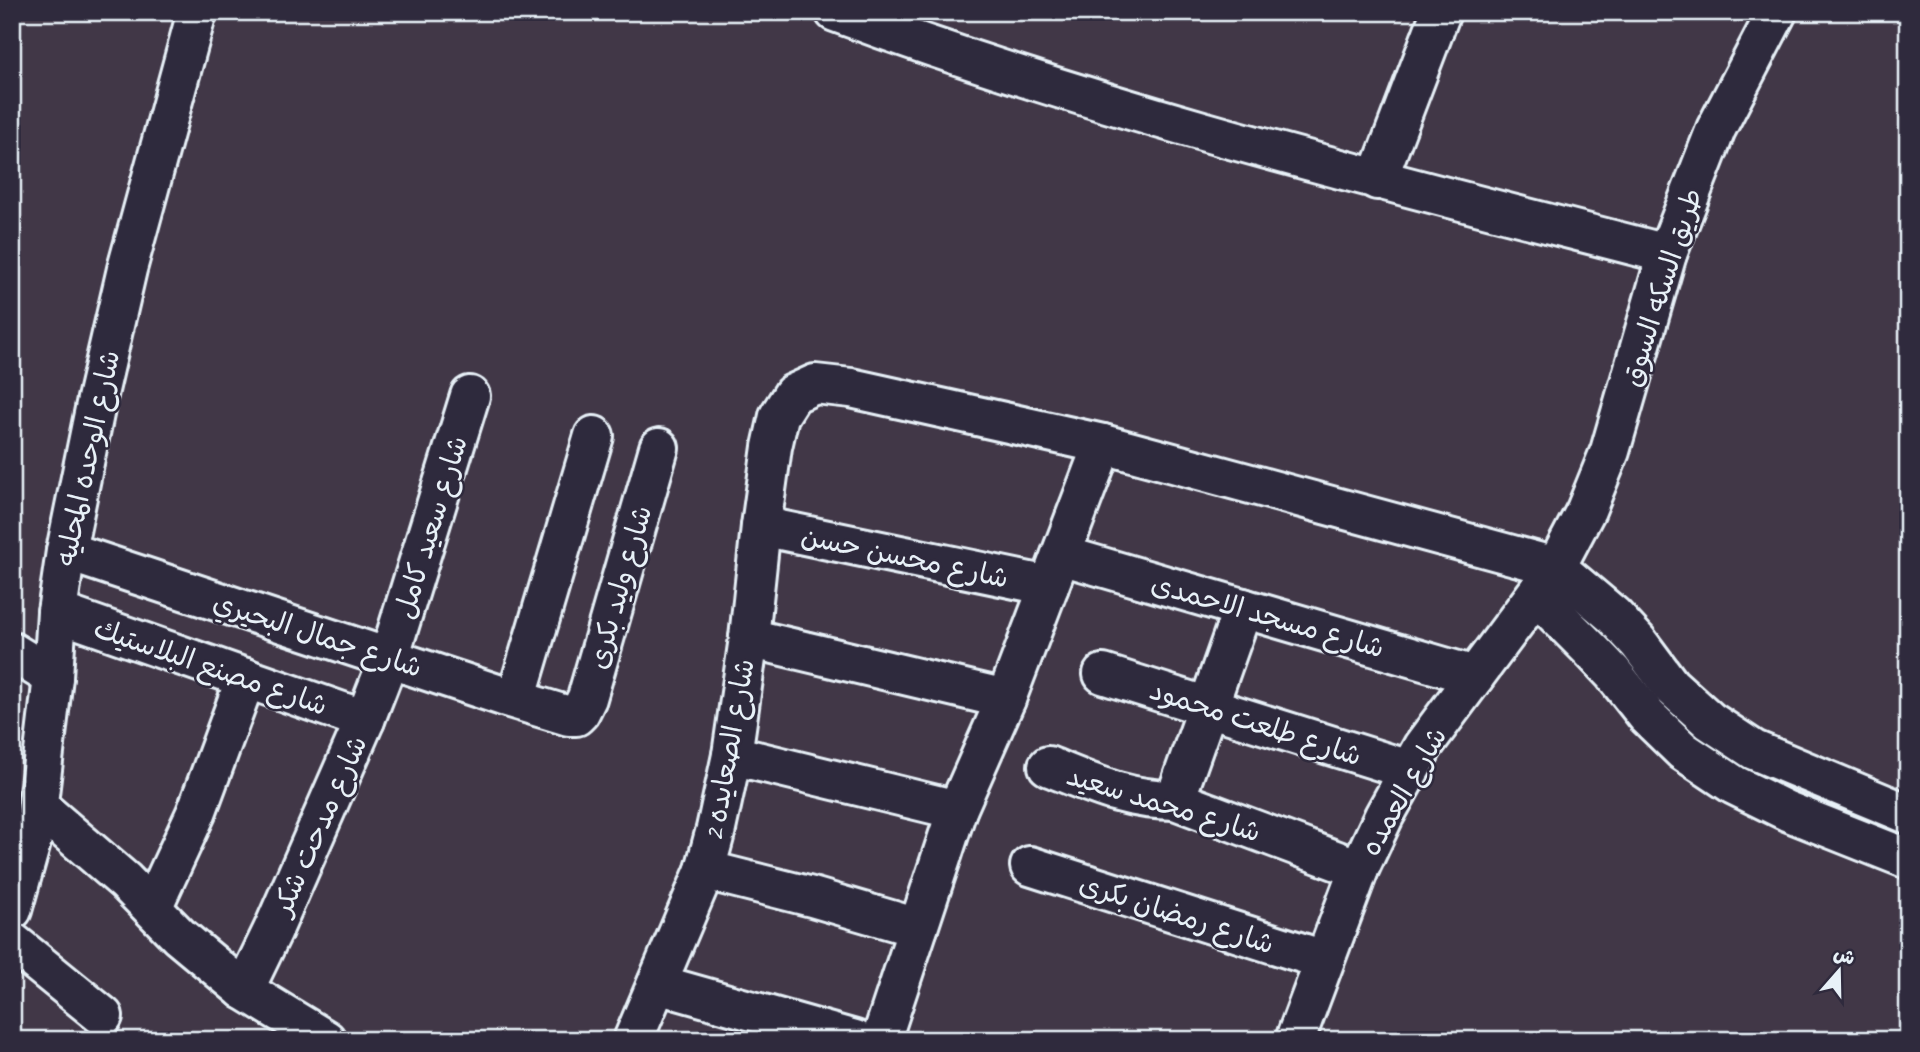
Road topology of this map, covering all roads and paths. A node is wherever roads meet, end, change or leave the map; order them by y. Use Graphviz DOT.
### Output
graph roads {
  1 [pos="197,12"];
  2 [pos="835,12"];
  3 [pos="1441,12"];
  4 [pos="1777,12"];
  5 [pos="1377,180"];
  6 [pos="1667,254"];
  7 [pos="470,396"];
  8 [pos="594,436"];
  9 [pos="1103,444"];
  10 [pos="659,448"];
  11 [pos="761,526"];
  12 [pos="66,551"];
  13 [pos="1055,570"];
  14 [pos="1546,581"];
  15 [pos="1243,608"];
  16 [pos="57,612"];
  17 [pos="748,638"];
  18 [pos="12,652"];
  19 [pos="389,658"];
  20 [pos="1103,674"];
  21 [pos="1475,676"];
  22 [pos="53,677"];
  23 [pos="246,678"];
  24 [pos="516,699"];
  25 [pos="1006,699"];
  26 [pos="1208,707"];
  27 [pos="569,716"];
  28 [pos="365,720"];
  29 [pos="732,755"];
  30 [pos="1048,765"];
  31 [pos="1409,770"];
  32 [pos="1175,800"];
  33 [pos="957,810"];
  34 [pos="1908,814"];
  35 [pos="29,815"];
  36 [pos="1908,859"];
  37 [pos="1030,866"];
  38 [pos="1359,869"];
  39 [pos="705,870"];
  40 [pos="152,908"];
  41 [pos="12,910"];
  42 [pos="918,928"];
  43 [pos="12,942"];
  44 [pos="1324,960"];
  45 [pos="657,984"];
  46 [pos="244,990"];
  47 [pos="103,1016"];
  48 [pos="880,1038"];
  49 [pos="326,1040"];
  50 [pos="634,1040"];
  51 [pos="1295,1040"];
  1 -- 12 [label="street, شارع الوحده المحليه"];
  2 -- 5 [label="street"];
  3 -- 5 [label="street"];
  4 -- 6 [label="street, طريق السكه السوق"];
  5 -- 6 [label="street"];
  6 -- 14 [label="street, طريق السكه السوق"];
  7 -- 19 [label="street, شارع سعيد كامل"];
  8 -- 24 [label="street"];
  9 -- 11 [label="street, شارع الصعايده 2"];
  9 -- 13 [label="street"];
  9 -- 14 [label="street, شارع الصعايده 2"];
  10 -- 27 [label="street, شارع وليد بكرى"];
  11 -- 13 [label="street, شارع محسن حسن"];
  11 -- 17 [label="street, شارع الصعايده 2"];
  12 -- 16 [label="street, شارع الوحده المحليه"];
  12 -- 19 [label="street, شارع جمال البحيري"];
  13 -- 15 [label="street, شارع مسجد الاحمدى"];
  13 -- 25 [label="street"];
  14 -- 21 [label="street, شارع العمده"];
  14 -- 34 [label="street"];
  14 -- 36 [label="street"];
  15 -- 21 [label="street, شارع مسجد الاحمدى"];
  15 -- 26 [label="street"];
  16 -- 22 [label="street, شارع الوحده المحليه"];
  16 -- 23 [label="street, شارع مصنع البلاستيك"];
  17 -- 25 [label="street"];
  17 -- 29 [label="street, شارع الصعايده 2"];
  18 -- 22 [label="street"];
  19 -- 24 [label="street, شارع جمال البحيري"];
  19 -- 28 [label="street, شارع مدحت شكر"];
  20 -- 26 [label="street, شارع طلعت محمود"];
  21 -- 31 [label="street, شارع العمده"];
  22 -- 35 [label="street, شارع الوحده المحليه"];
  23 -- 28 [label="street, شارع مصنع البلاستيك"];
  23 -- 40 [label="street"];
  24 -- 27 [label="street, شارع جمال البحيري"];
  25 -- 33 [label="street"];
  26 -- 31 [label="street, شارع طلعت محمود"];
  26 -- 32 [label="street"];
  28 -- 46 [label="street, شارع مدحت شكر"];
  29 -- 33 [label="street"];
  29 -- 39 [label="street, شارع الصعايده 2"];
  30 -- 32 [label="street, شارع محمد سعيد"];
  31 -- 38 [label="street, شارع العمده"];
  32 -- 38 [label="street, شارع محمد سعيد"];
  33 -- 42 [label="street"];
  35 -- 40 [label="street"];
  35 -- 41 [label="street, شارع الوحده المحليه"];
  37 -- 44 [label="street, شارع رمضان بكرى"];
  38 -- 44 [label="street, شارع العمده"];
  39 -- 42 [label="street"];
  39 -- 45 [label="street, شارع الصعايده 2"];
  40 -- 46 [label="street"];
  42 -- 48 [label="street"];
  43 -- 47 [label="street"];
  44 -- 51 [label="street, شارع العمده"];
  45 -- 48 [label="street"];
  45 -- 50 [label="street, شارع الصعايده 2"];
  46 -- 49 [label="street"];
}
